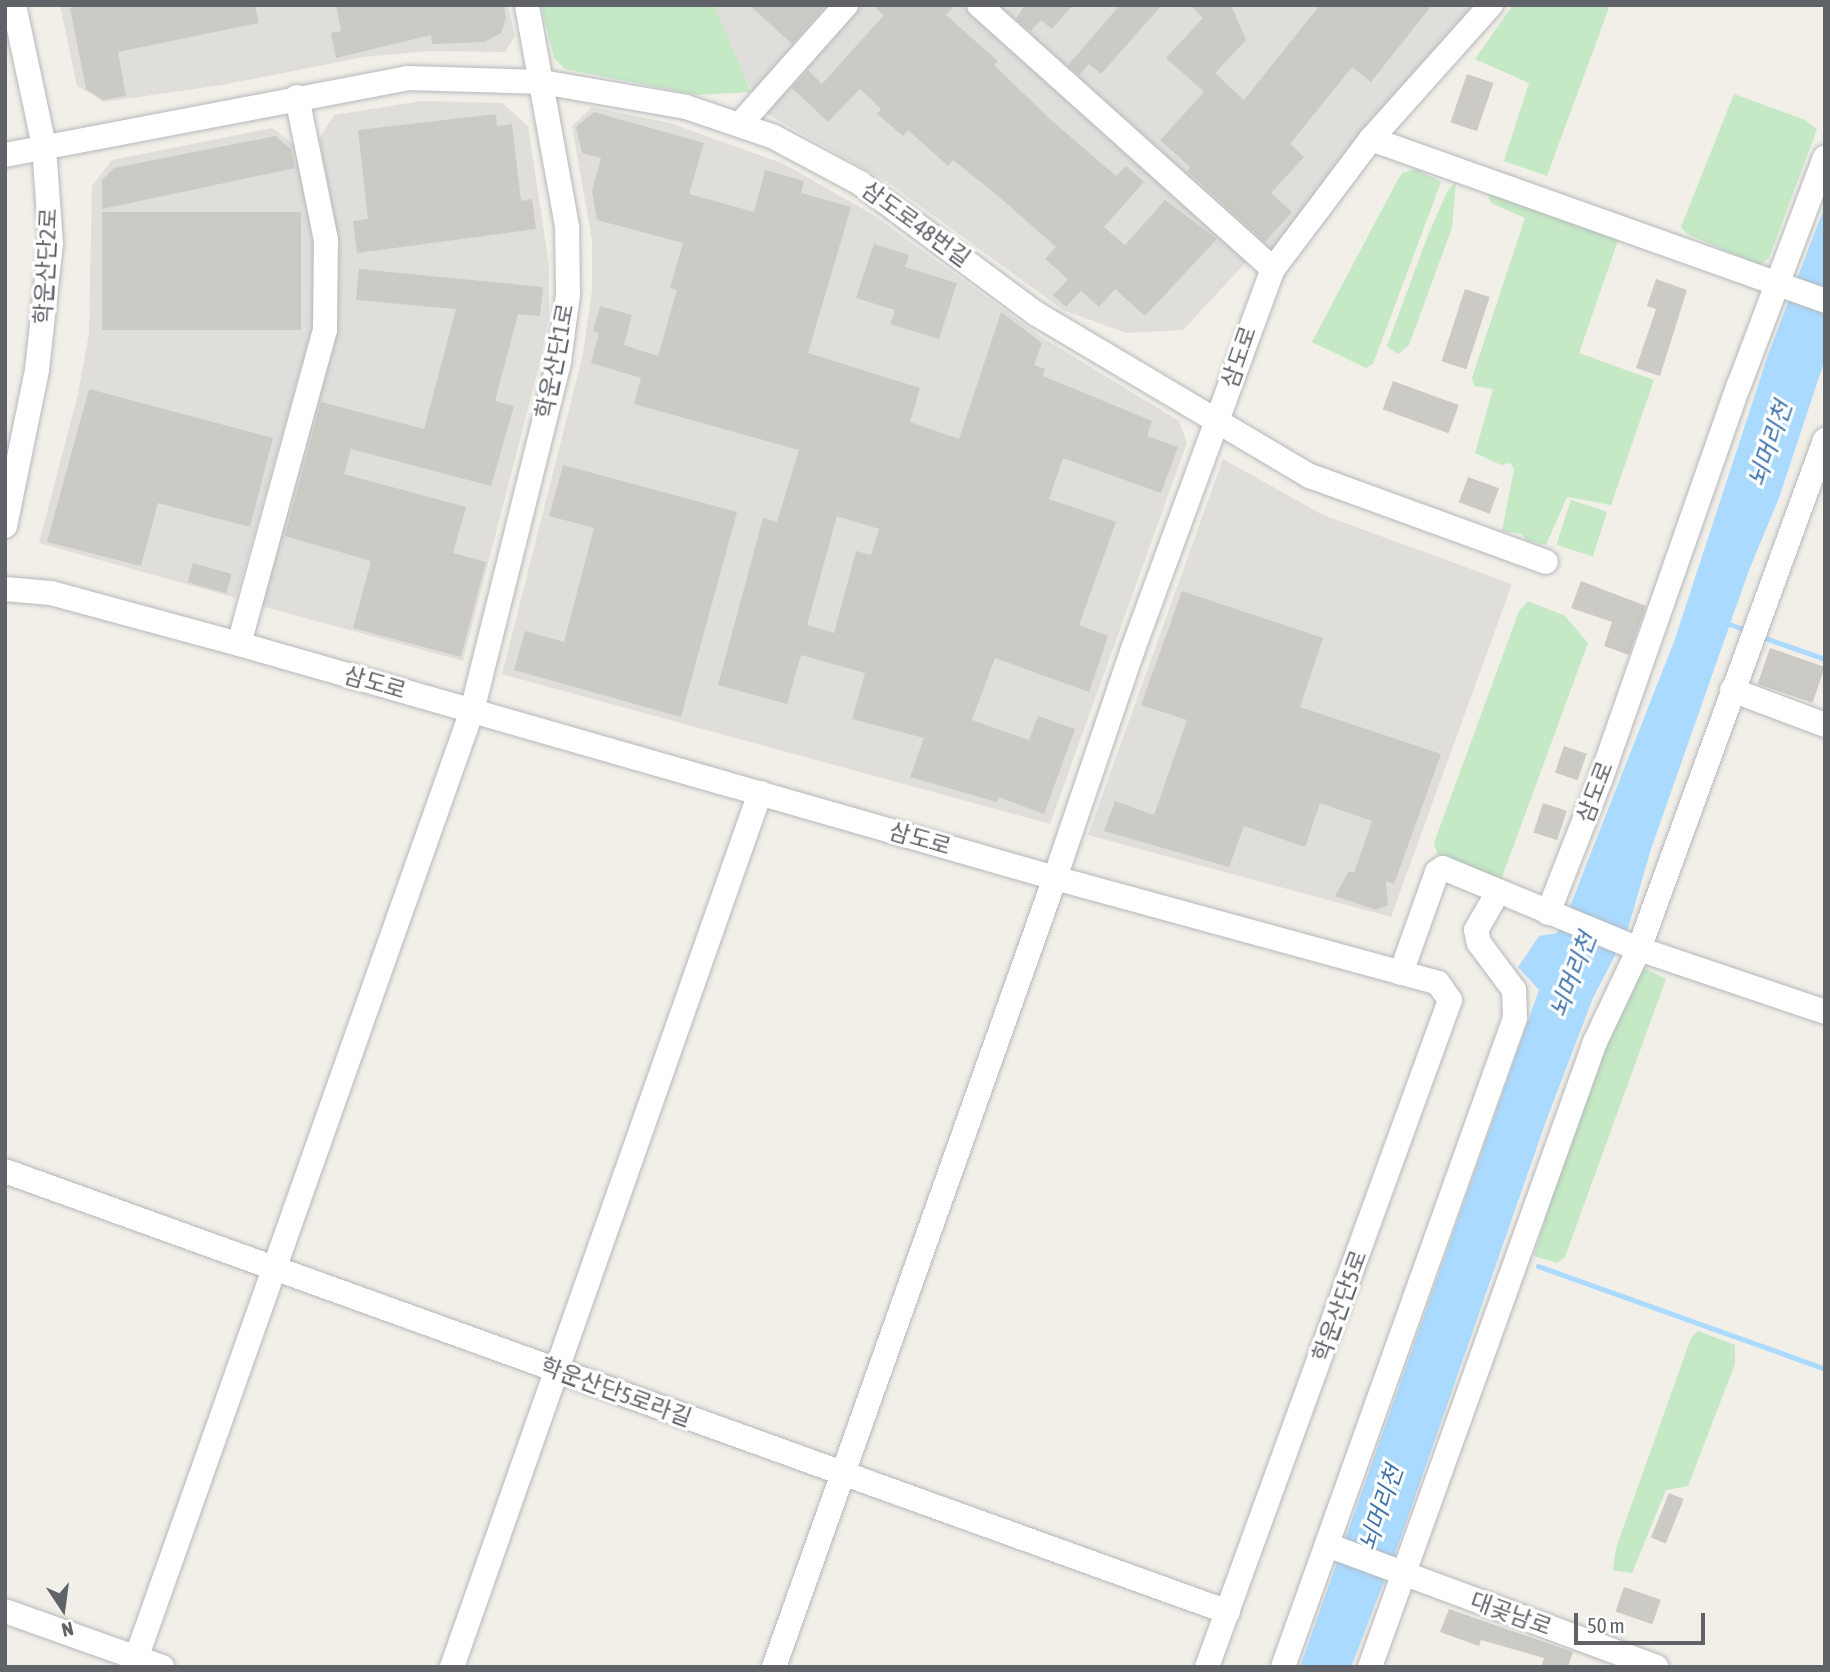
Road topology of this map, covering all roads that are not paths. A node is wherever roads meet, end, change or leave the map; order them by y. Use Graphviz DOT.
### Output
graph roads {
  1 [pos="14,5"];
  2 [pos="527,5"];
  3 [pos="846,5"];
  4 [pos="979,5"];
  5 [pos="1490,5"];
  6 [pos="542,82"];
  7 [pos="297,97"];
  8 [pos="741,123"];
  9 [pos="1371,139"];
  10 [pos="44,146"];
  11 [pos="5,155"];
  12 [pos="1825,158"];
  13 [pos="1273,269"];
  14 [pos="1777,283"];
  15 [pos="1825,301"];
  16 [pos="1217,421"];
  17 [pos="1825,440"];
  18 [pos="5,526"];
  19 [pos="1546,562"];
  20 [pos="5,589"];
  21 [pos="239,644"];
  22 [pos="1732,690"];
  23 [pos="472,711"];
  24 [pos="1825,724"];
  25 [pos="760,793"];
  26 [pos="1055,878"];
  27 [pos="1498,892"];
  28 [pos="1548,913"];
  29 [pos="1634,946"];
  30 [pos="1401,973"];
  31 [pos="1825,1012"];
  32 [pos="5,1171"];
  33 [pos="275,1268"];
  34 [pos="555,1370"];
  35 [pos="841,1474"];
  36 [pos="1327,1545"];
  37 [pos="1404,1575"];
  38 [pos="5,1611"];
  39 [pos="1228,1612"];
  40 [pos="134,1662"];
  41 [pos="162,1667"];
  42 [pos="452,1667"];
  43 [pos="774,1667"];
  44 [pos="1208,1667"];
  45 [pos="1283,1667"];
  46 [pos="1370,1667"];
  47 [pos="1656,1667"];
  1 -- 10 [label="street, 학운산단2로"];
  2 -- 6 [label="street, 학운산단1로"];
  3 -- 8 [label="street"];
  4 -- 13 [label="street"];
  5 -- 9 [label="street, 삼도로"];
  6 -- 7 [label="street, 삼도로48번길"];
  6 -- 8 [label="street, 삼도로48번길"];
  6 -- 23 [label="street, 학운산단1로"];
  7 -- 10 [label="street, 삼도로48번길"];
  7 -- 21 [label="street"];
  8 -- 16 [label="street, 삼도로48번길"];
  9 -- 13 [label="street, 삼도로"];
  9 -- 14 [label="street"];
  10 -- 11 [label="street, 삼도로48번길"];
  10 -- 18 [label="street, 학운산단2로"];
  12 -- 14 [label="street, 삼도로"];
  13 -- 16 [label="street, 삼도로"];
  14 -- 15 [label="street"];
  14 -- 28 [label="street, 삼도로"];
  16 -- 19 [label="street, 삼도로48번길"];
  16 -- 26 [label="street, 삼도로"];
  17 -- 22 [label="street"];
  20 -- 21 [label="street, 삼도로"];
  21 -- 23 [label="street, 삼도로"];
  22 -- 24 [label="street"];
  22 -- 29 [label="street"];
  23 -- 25 [label="street, 삼도로"];
  23 -- 33 [label="street, 학운산단1로"];
  25 -- 26 [label="street, 삼도로"];
  25 -- 34 [label="street"];
  26 -- 30 [label="street, 학운산단5로"];
  26 -- 35 [label="street"];
  27 -- 28 [label="street"];
  27 -- 30 [label="street"];
  27 -- 36 [label="street"];
  28 -- 29 [label="street"];
  29 -- 31 [label="street"];
  29 -- 37 [label="street"];
  30 -- 39 [label="street, 학운산단5로"];
  32 -- 33 [label="street, 학운산단5로라길"];
  33 -- 34 [label="street, 학운산단5로라길"];
  33 -- 40 [label="street, 학운산단1로"];
  34 -- 35 [label="street, 학운산단5로라길"];
  34 -- 42 [label="street"];
  35 -- 39 [label="street, 학운산단5로라길"];
  35 -- 43 [label="street"];
  36 -- 37 [label="street, 대곶남로"];
  36 -- 45 [label="street"];
  37 -- 46 [label="street"];
  37 -- 47 [label="street, 대곶남로"];
  38 -- 40 [label="street"];
  39 -- 44 [label="street, 학운산단5로"];
  40 -- 41 [label="street"];
}
